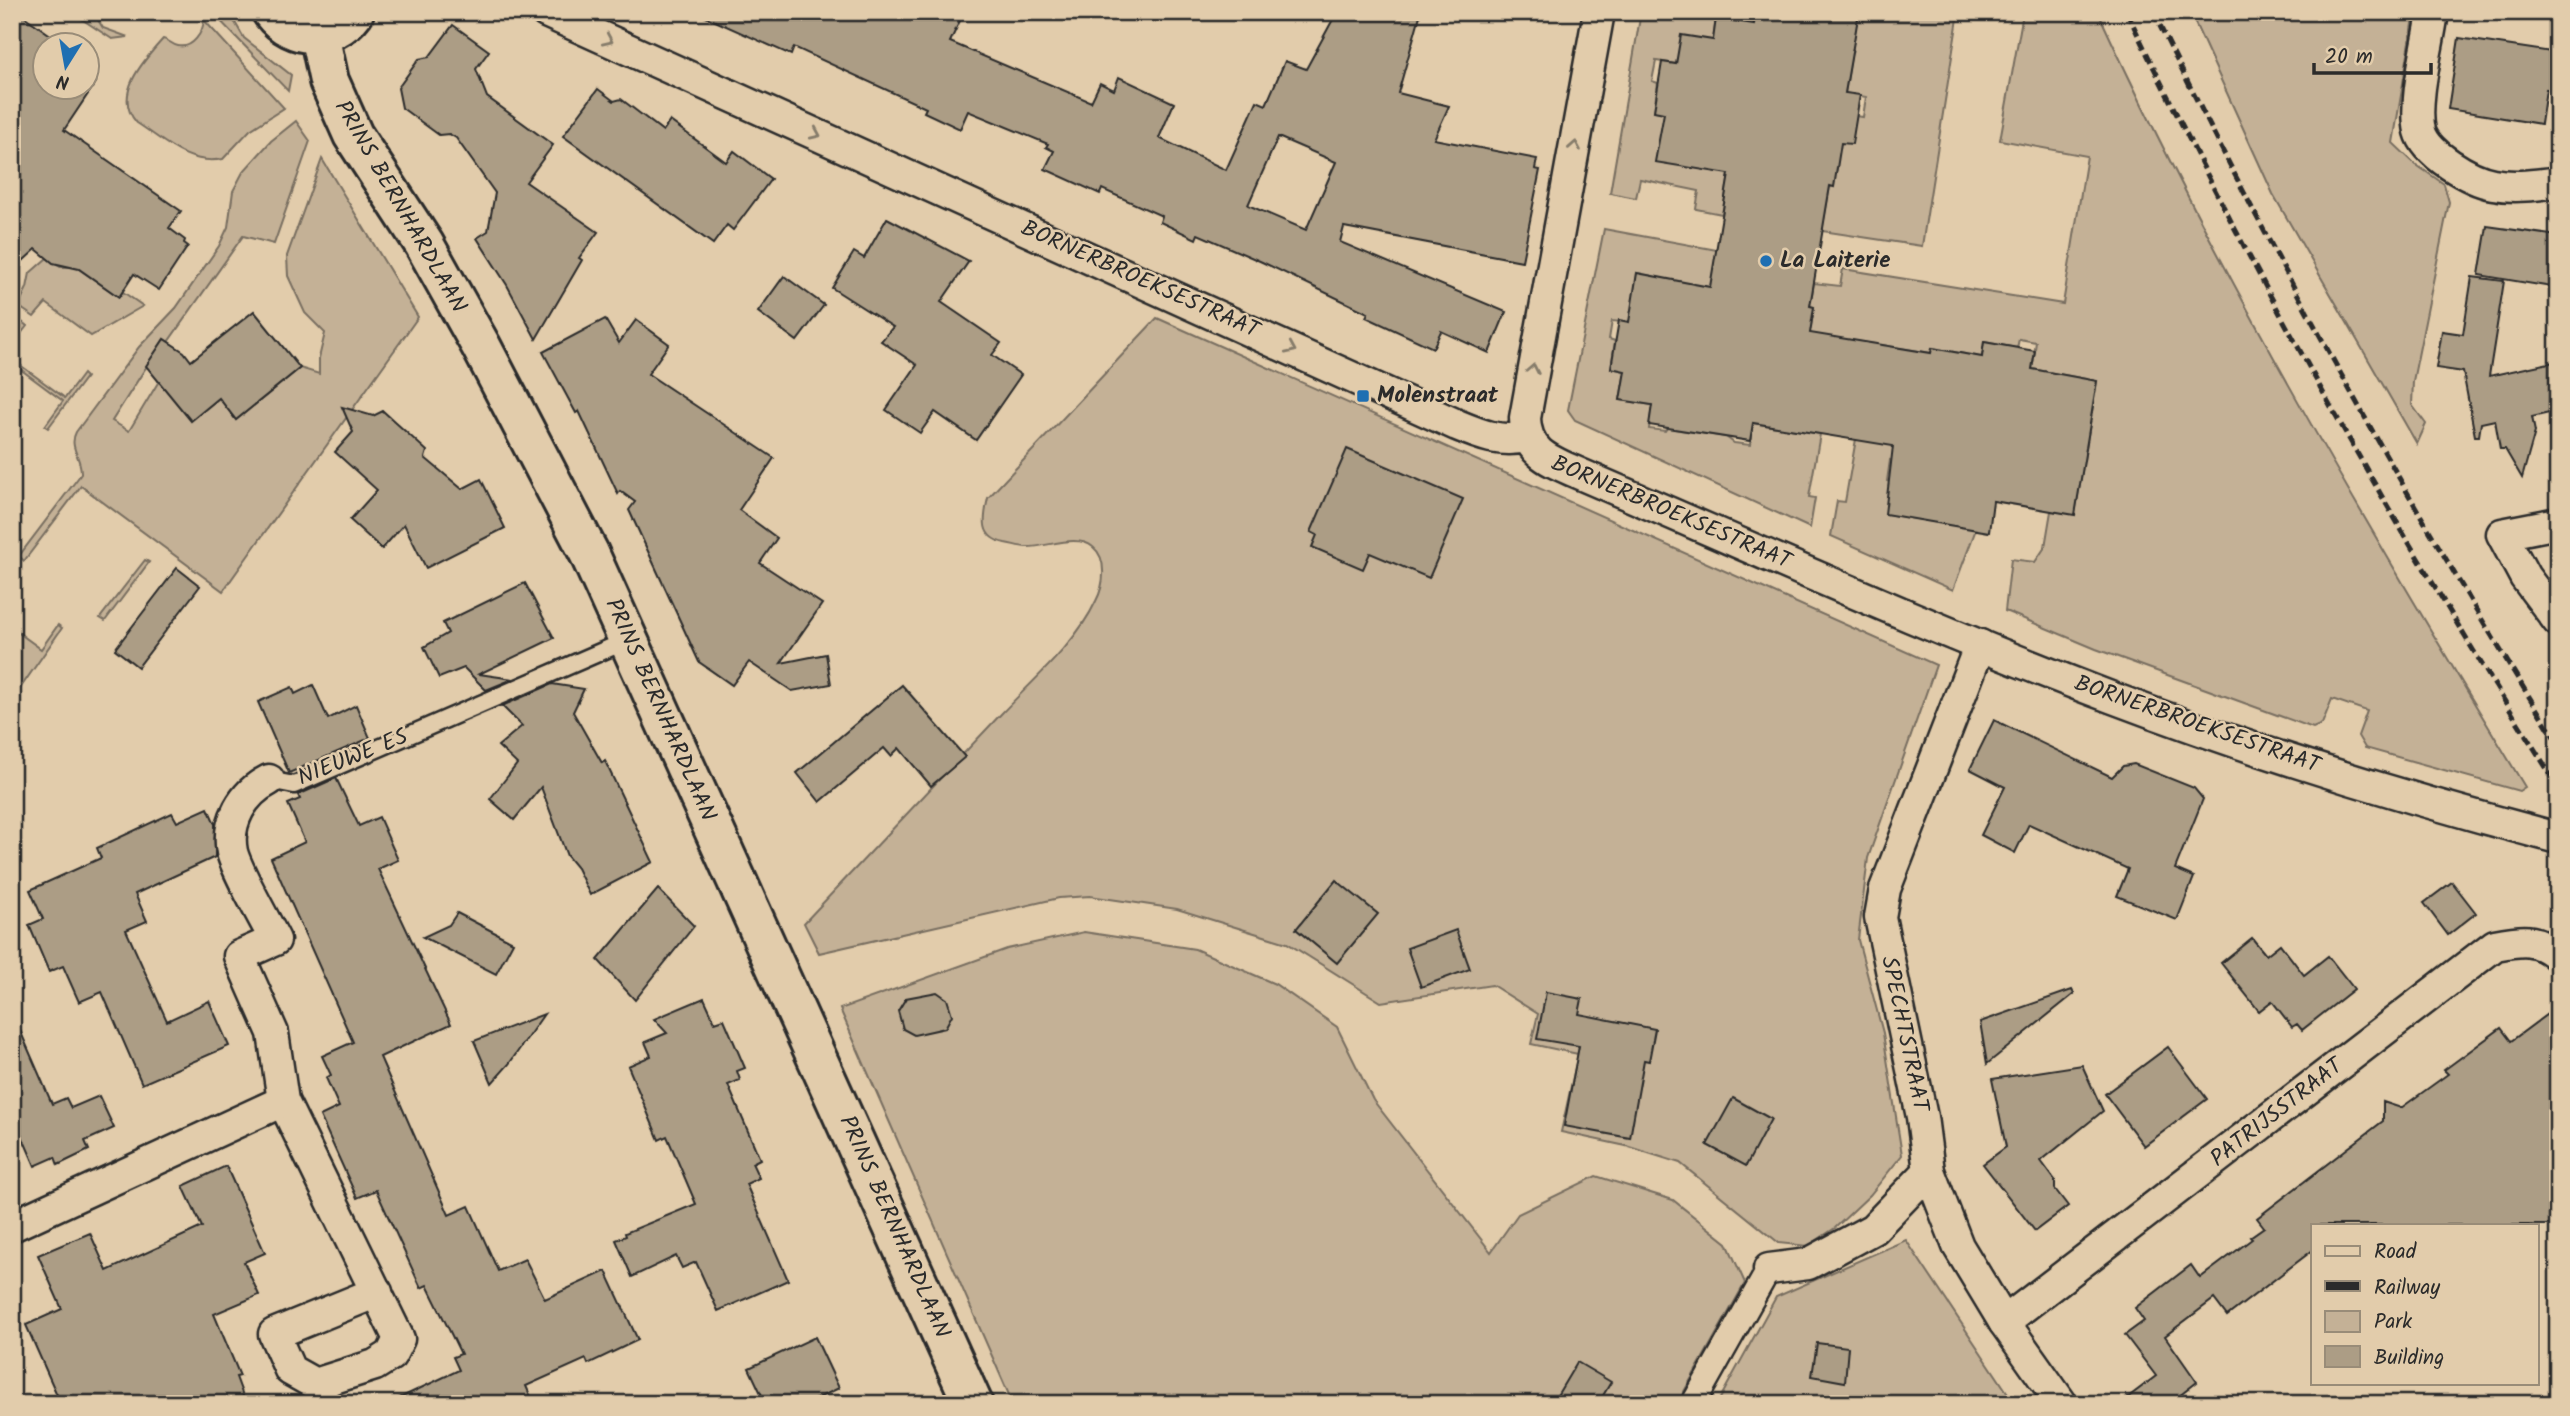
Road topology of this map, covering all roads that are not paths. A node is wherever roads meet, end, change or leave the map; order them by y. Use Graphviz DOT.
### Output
graph roads {
  1 [pos="272,12"];
  2 [pos="354,12"];
  3 [pos="546,12"];
  4 [pos="2433,12"];
  5 [pos="1599,15"];
  6 [pos="319,34"];
  7 [pos="2558,182"];
  8 [pos="1526,437"];
  9 [pos="2558,523"];
  10 [pos="2558,621"];
  11 [pos="628,640"];
  12 [pos="1980,645"];
  13 [pos="269,780"];
  14 [pos="2558,838"];
  15 [pos="2558,956"];
  16 [pos="283,1101"];
  17 [pos="1929,1171"];
  18 [pos="12,1226"];
  19 [pos="1769,1269"];
  20 [pos="377,1292"];
  21 [pos="2004,1322"];
  22 [pos="320,1394"];
  23 [pos="973,1404"];
  24 [pos="1693,1404"];
  25 [pos="2062,1404"];
  1 -- 6 [label="street"];
  2 -- 6 [label="street"];
  3 -- 8 [label="street, BORNERBROEKSESTRAAT, one-way"];
  4 -- 7 [label="street"];
  8 -- 5 [label="street, one-way"];
  6 -- 11 [label="street, PRINS BERNHARDLAAN"];
  8 -- 12 [label="street, BORNERBROEKSESTRAAT"];
  9 -- 10 [label="street"];
  11 -- 13 [label="lane, NIEUWE ES"];
  11 -- 23 [label="street, PRINS BERNHARDLAAN"];
  12 -- 14 [label="street, BORNERBROEKSESTRAAT"];
  12 -- 17 [label="street, SPECHTSTRAAT"];
  13 -- 16 [label="street, NIEUWE ES"];
  15 -- 21 [label="street, PATRIJSSTRAAT"];
  16 -- 18 [label="street"];
  16 -- 20 [label="street, NIEUWE ES"];
  17 -- 19 [label="street"];
  17 -- 21 [label="street, SPECHTSTRAAT"];
  19 -- 24 [label="street"];
  20 -- 22 [label="street, NIEUWE ES"];
  20 -- 22 [label="street, NIEUWE ES"];
  21 -- 25 [label="street, SPECHTSTRAAT"];
}
